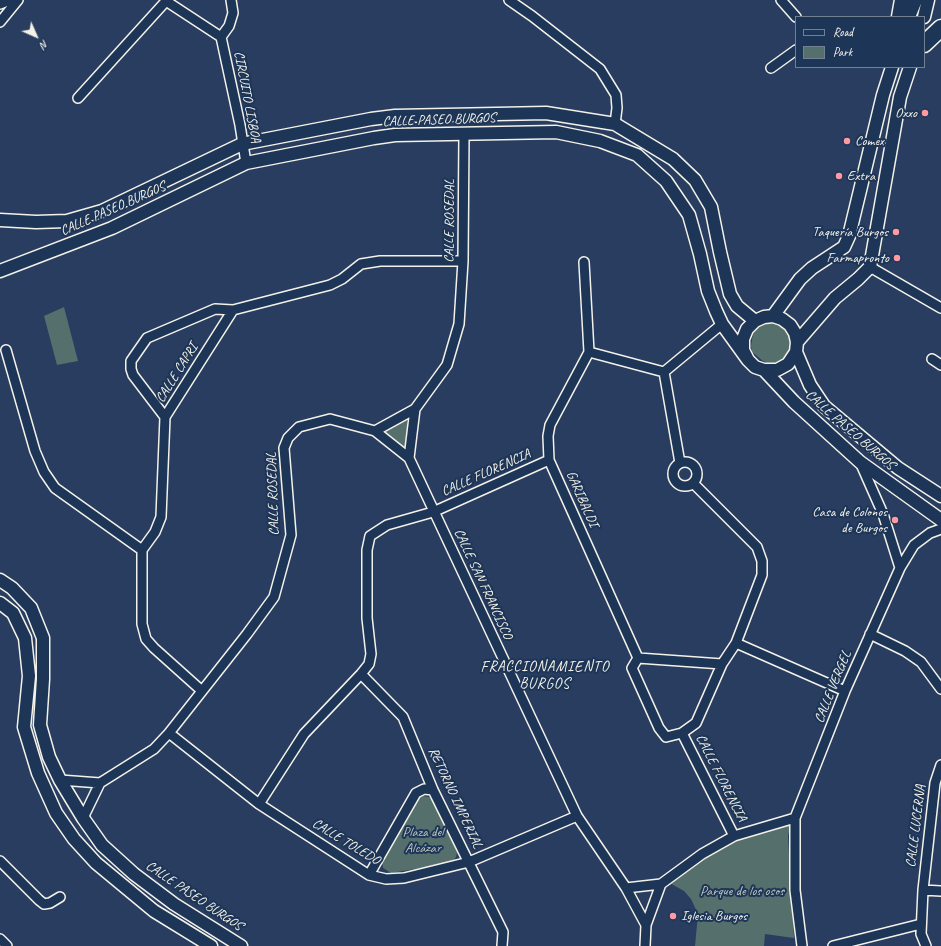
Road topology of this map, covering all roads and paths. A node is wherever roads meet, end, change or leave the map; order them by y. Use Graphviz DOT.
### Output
graph roads {
  1 [pos="10,0"];
  2 [pos="18,0"];
  3 [pos="167,0"];
  4 [pos="231,0"];
  5 [pos="509,0"];
  6 [pos="781,0"];
  7 [pos="903,0"];
  8 [pos="916,0"];
  9 [pos="928,0"];
  10 [pos="0,4"];
  11 [pos="795,16"];
  12 [pos="900,16"];
  13 [pos="909,16"];
  14 [pos="924,16"];
  15 [pos="0,22"];
  16 [pos="941,28"];
  17 [pos="220,36"];
  18 [pos="925,43"];
  19 [pos="795,51"];
  20 [pos="771,68"];
  21 [pos="892,68"];
  22 [pos="910,68"];
  23 [pos="883,95"];
  24 [pos="900,97"];
  25 [pos="78,98"];
  26 [pos="395,116"];
  27 [pos="371,119"];
  28 [pos="615,124"];
  29 [pos="876,126"];
  30 [pos="894,130"];
  31 [pos="464,134"];
  32 [pos="395,135"];
  33 [pos="374,138"];
  34 [pos="242,144"];
  35 [pos="246,164"];
  36 [pos="102,211"];
  37 [pos="0,220"];
  38 [pos="112,228"];
  39 [pos="463,261"];
  40 [pos="584,262"];
  41 [pos="870,267"];
  42 [pos="0,271"];
  43 [pos="941,308"];
  44 [pos="233,310"];
  45 [pos="773,316"];
  46 [pos="755,321"];
  47 [pos="722,324"];
  48 [pos="797,347"];
  49 [pos="6,350"];
  50 [pos="589,352"];
  51 [pos="932,359"];
  52 [pos="748,360"];
  53 [pos="941,365"];
  54 [pos="764,370"];
  55 [pos="664,372"];
  56 [pos="415,409"];
  57 [pos="165,417"];
  58 [pos="375,431"];
  59 [pos="409,458"];
  60 [pos="549,460"];
  61 [pos="680,462"];
  62 [pos="860,462"];
  63 [pos="693,483"];
  64 [pos="941,496"];
  65 [pos="434,512"];
  66 [pos="941,520"];
  67 [pos="941,529"];
  68 [pos="142,550"];
  69 [pos="900,568"];
  70 [pos="0,580"];
  71 [pos="0,603"];
  72 [pos="870,634"];
  73 [pos="736,643"];
  74 [pos="638,658"];
  75 [pos="722,664"];
  76 [pos="361,674"];
  77 [pos="941,689"];
  78 [pos="202,691"];
  79 [pos="845,691"];
  80 [pos="40,725"];
  81 [pos="24,727"];
  82 [pos="169,733"];
  83 [pos="682,733"];
  84 [pos="941,765"];
  85 [pos="60,780"];
  86 [pos="100,783"];
  87 [pos="433,790"];
  88 [pos="259,804"];
  89 [pos="577,816"];
  90 [pos="83,818"];
  91 [pos="796,818"];
  92 [pos="734,836"];
  93 [pos="0,861"];
  94 [pos="469,862"];
  95 [pos="369,875"];
  96 [pos="661,884"];
  97 [pos="626,888"];
  98 [pos="923,890"];
  99 [pos="941,891"];
  100 [pos="60,897"];
  101 [pos="921,924"];
  102 [pos="646,925"];
  103 [pos="211,946"];
  104 [pos="241,946"];
  105 [pos="502,946"];
  106 [pos="645,946"];
  107 [pos="802,946"];
  108 [pos="833,946"];
  109 [pos="926,946"];
  1 -- 10 [label="street"];
  2 -- 15 [label="street"];
  3 -- 17 [label="street, CIRCUITO LISBOA"];
  3 -- 25 [label="street"];
  4 -- 17 [label="street, CIRCUITO LISBOA"];
  5 -- 28 [label="street"];
  6 -- 11 [label="street"];
  7 -- 12 [label="highway"];
  8 -- 13 [label="street"];
  9 -- 14 [label="street"];
  16 -- 18 [label="highway"];
  17 -- 34 [label="street, CIRCUITO LISBOA"];
  19 -- 20 [label="street"];
  21 -- 23 [label="street"];
  22 -- 24 [label="street"];
  23 -- 24 [label="street"];
  23 -- 29 [label="street"];
  24 -- 30 [label="street"];
  26 -- 27 [label="street, CALLE PASEO BURGOS"];
  26 -- 28 [label="street, CALLE PASEO BURGOS"];
  26 -- 32 [label="street"];
  27 -- 33 [label="street"];
  27 -- 34 [label="street, CALLE PASEO BURGOS"];
  28 -- 46 [label="street, CALLE PASEO BURGOS"];
  29 -- 30 [label="street"];
  29 -- 45 [label="street"];
  30 -- 41 [label="street"];
  31 -- 32 [label="street, CALLE PASEO BURGOS"];
  31 -- 39 [label="street, CALLE ROSEDAL"];
  31 -- 47 [label="street, CALLE PASEO BURGOS"];
  32 -- 33 [label="street, CALLE PASEO BURGOS"];
  33 -- 35 [label="street, CALLE PASEO BURGOS"];
  34 -- 35 [label="street, CIRCUITO LISBOA"];
  34 -- 36 [label="street, CALLE PASEO BURGOS"];
  35 -- 38 [label="street, CALLE PASEO BURGOS"];
  36 -- 37 [label="street, CALLE PASEO BURGOS"];
  36 -- 38 [label="street"];
  38 -- 42 [label="street, CALLE PASEO BURGOS"];
  39 -- 44 [label="street"];
  39 -- 56 [label="street, CALLE ROSEDAL"];
  40 -- 50 [label="street"];
  41 -- 43 [label="street"];
  41 -- 48 [label="street"];
  44 -- 57 [label="street, CALLE CAPRI"];
  44 -- 57 [label="street"];
  45 -- 46 [label="street"];
  45 -- 48 [label="street"];
  46 -- 52 [label="street"];
  47 -- 52 [label="street, CALLE PASEO BURGOS"];
  47 -- 55 [label="street"];
  48 -- 54 [label="street"];
  48 -- 64 [label="street, CALLE PASEO BURGOS"];
  49 -- 68 [label="street"];
  50 -- 55 [label="street"];
  50 -- 60 [label="street, GARIBALDI"];
  51 -- 53 [label="street"];
  52 -- 54 [label="street"];
  54 -- 62 [label="street, CALLE PASEO BURGOS"];
  55 -- 61 [label="street"];
  56 -- 58 [label="street, CALLE ROSEDAL"];
  56 -- 59 [label="street"];
  57 -- 68 [label="street, CALLE CAPRI"];
  58 -- 59 [label="street, CALLE SAN FRANCISCO"];
  58 -- 78 [label="street, CALLE ROSEDAL"];
  59 -- 65 [label="street, CALLE SAN FRANCISCO"];
  60 -- 65 [label="street, CALLE FLORENCIA"];
  60 -- 74 [label="street, GARIBALDI"];
  61 -- 63 [label="street"];
  61 -- 63 [label="street"];
  62 -- 66 [label="street, CALLE PASEO BURGOS"];
  62 -- 69 [label="street"];
  63 -- 73 [label="street"];
  65 -- 76 [label="street, CALLE FLORENCIA"];
  65 -- 89 [label="street, CALLE SAN FRANCISCO"];
  67 -- 69 [label="street, CALLE VERGEL"];
  68 -- 78 [label="street"];
  69 -- 72 [label="street, CALLE VERGEL"];
  70 -- 80 [label="street, CALLE PASEO BURGOS"];
  71 -- 81 [label="street"];
  72 -- 77 [label="street"];
  72 -- 79 [label="street, CALLE VERGEL"];
  73 -- 75 [label="street"];
  73 -- 79 [label="street"];
  74 -- 75 [label="street"];
  74 -- 83 [label="street"];
  75 -- 83 [label="street"];
  76 -- 87 [label="street, RETORNO IMPERIAL"];
  76 -- 88 [label="street"];
  78 -- 82 [label="street, CALLE ROSEDAL"];
  79 -- 91 [label="street, CALLE VERGEL"];
  80 -- 81 [label="street"];
  80 -- 85 [label="street, CALLE PASEO BURGOS"];
  81 -- 103 [label="street"];
  82 -- 86 [label="street, CALLE ROSEDAL"];
  82 -- 88 [label="street, CALLE TOLEDO"];
  83 -- 92 [label="street, CALLE FLORENCIA"];
  84 -- 98 [label="street, CALLE LUCERNA"];
  85 -- 86 [label="street"];
  85 -- 90 [label="street, CALLE PASEO BURGOS"];
  86 -- 90 [label="street"];
  87 -- 94 [label="street, RETORNO IMPERIAL"];
  87 -- 95 [label="street"];
  88 -- 95 [label="street, CALLE TOLEDO"];
  89 -- 94 [label="street, CALLE TOLEDO"];
  89 -- 97 [label="street, CALLE SAN FRANCISCO"];
  90 -- 104 [label="street, CALLE PASEO BURGOS"];
  91 -- 92 [label="street"];
  91 -- 107 [label="street"];
  92 -- 96 [label="street"];
  93 -- 100 [label="street"];
  94 -- 95 [label="street, CALLE TOLEDO"];
  94 -- 105 [label="street, RETORNO IMPERIAL"];
  96 -- 97 [label="street"];
  96 -- 102 [label="street"];
  97 -- 102 [label="street, CALLE SAN FRANCISCO"];
  98 -- 99 [label="street"];
  98 -- 101 [label="street, CALLE LUCERNA"];
  101 -- 108 [label="street"];
  101 -- 109 [label="street, CALLE LUCERNA"];
  102 -- 106 [label="street"];
}
